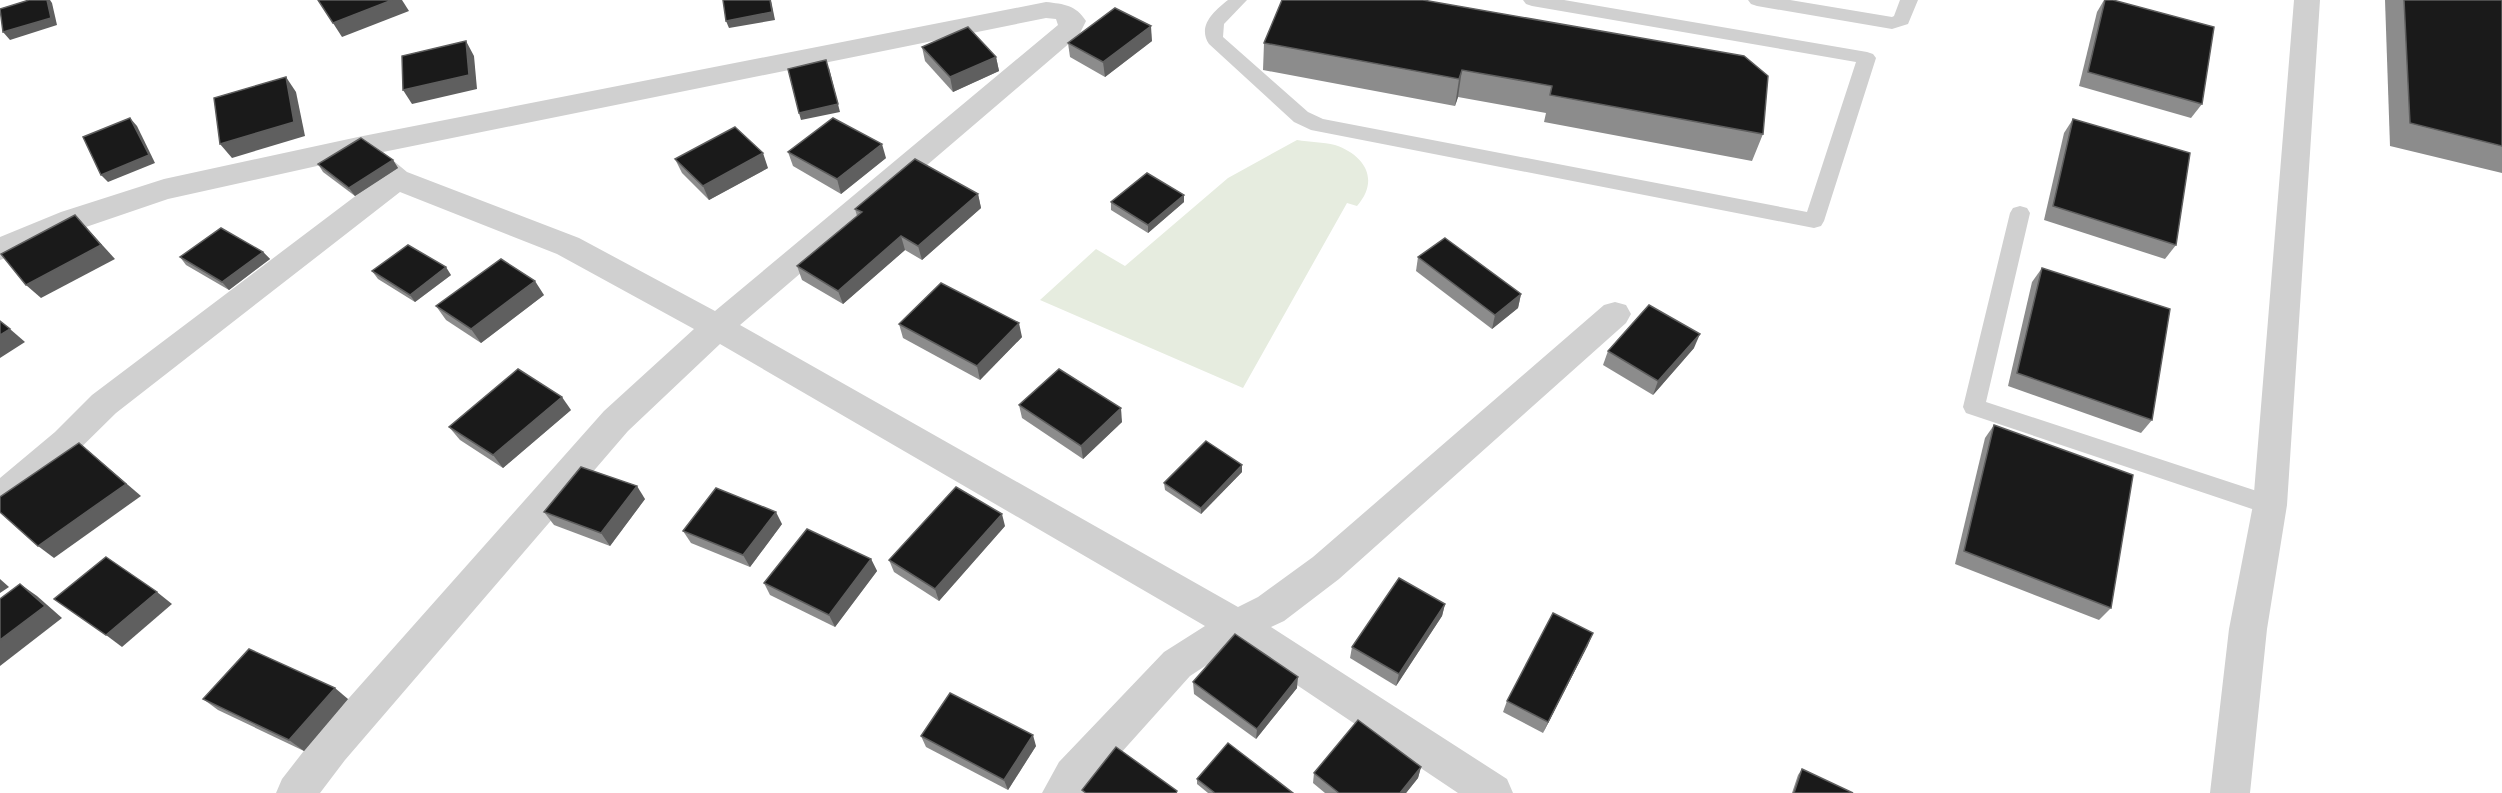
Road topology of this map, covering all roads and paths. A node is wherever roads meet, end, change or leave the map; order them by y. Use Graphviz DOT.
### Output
graph roads {
  1 [pos="1238,0"];
  2 [pos="1532,0"];
  3 [pos="1757,0"];
  4 [pos="1909,0"];
  5 [pos="2307,0"];
  6 [pos="1879,21"];
  7 [pos="1867,58"];
  8 [pos="358,147"];
  9 [pos="397,179"];
  10 [pos="2020,213"];
  11 [pos="0,249"];
  12 [pos="1615,314"];
  13 [pos="717,327"];
  14 [pos="0,498"];
  15 [pos="2270,505"];
  16 [pos="1237,625"];
  17 [pos="296,793"];
  18 [pos="1062,793"];
  19 [pos="1493,793"];
  20 [pos="2230,793"];
  1 -- 7 [label="lane"];
  2 -- 7 [label="lane"];
  3 -- 6 [label="lane"];
  4 -- 6 [label="lane"];
  5 -- 15 [label="street"];
  6 -- 7 [label="lane"];
  8 -- 9 [label="street"];
  8 -- 11 [label="street"];
  8 -- 13 [label="street"];
  9 -- 13 [label="street"];
  9 -- 14 [label="street"];
  10 -- 15 [label="lane"];
  12 -- 16 [label="street"];
  13 -- 16 [label="street"];
  13 -- 17 [label="street"];
  15 -- 20 [label="street"];
  16 -- 18 [label="street"];
  16 -- 19 [label="street"];
}
